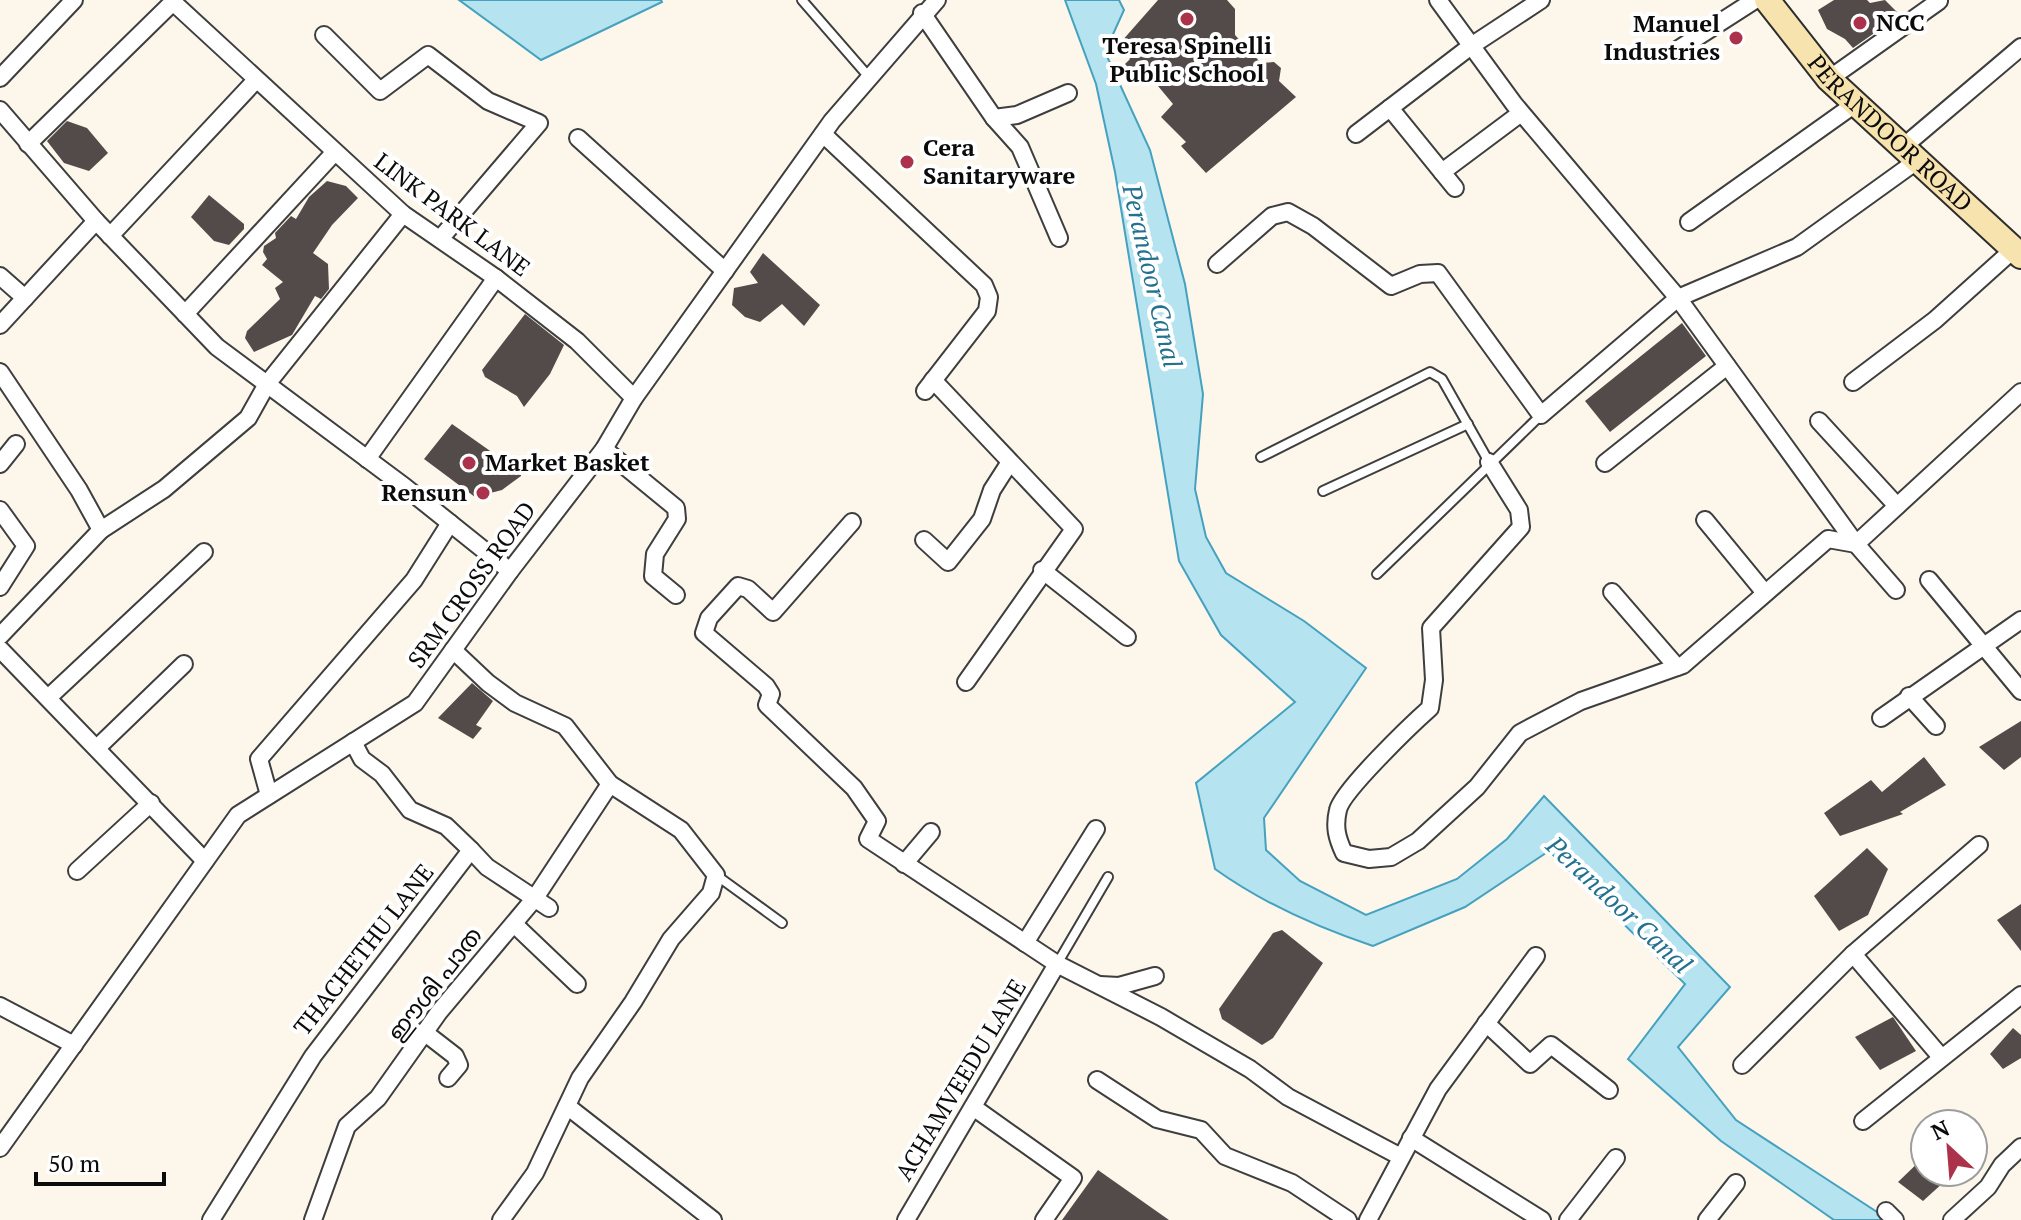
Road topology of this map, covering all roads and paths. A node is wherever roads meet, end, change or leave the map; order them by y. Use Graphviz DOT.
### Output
graph roads {
  1 [pos="74,0"];
  2 [pos="802,0"];
  3 [pos="937,0"];
  4 [pos="1438,0"];
  5 [pos="1541,0"];
  6 [pos="1755,0"];
  7 [pos="1767,0"];
  8 [pos="174,1"];
  9 [pos="1939,1"];
  10 [pos="922,13"];
  11 [pos="324,35"];
  12 [pos="1471,46"];
  13 [pos="2021,47"];
  14 [pos="1674,52"];
  15 [pos="869,77"];
  16 [pos="0,78"];
  17 [pos="1829,79"];
  18 [pos="256,80"];
  19 [pos="1068,93"];
  20 [pos="1855,104"];
  21 [pos="1390,108"];
  22 [pos="0,110"];
  23 [pos="1521,113"];
  24 [pos="994,118"];
  25 [pos="823,134"];
  26 [pos="1356,134"];
  27 [pos="578,138"];
  28 [pos="28,144"];
  29 [pos="334,153"];
  30 [pos="1910,153"];
  31 [pos="1442,172"];
  32 [pos="1455,188"];
  33 [pos="403,214"];
  34 [pos="96,221"];
  35 [pos="1689,222"];
  36 [pos="110,236"];
  37 [pos="1059,238"];
  38 [pos="440,239"];
  39 [pos="2018,253"];
  40 [pos="1217,264"];
  41 [pos="725,271"];
  42 [pos="0,276"];
  43 [pos="496,278"];
  44 [pos="25,298"];
  45 [pos="1678,298"];
  46 [pos="185,314"];
  47 [pos="0,325"];
  48 [pos="1727,366"];
  49 [pos="0,372"];
  50 [pos="1853,382"];
  51 [pos="267,384"];
  52 [pos="2021,392"];
  53 [pos="634,398"];
  54 [pos="1541,415"];
  55 [pos="1819,421"];
  56 [pos="1468,424"];
  57 [pos="16,444"];
  58 [pos="604,449"];
  59 [pos="1261,457"];
  60 [pos="367,459"];
  61 [pos="1010,462"];
  62 [pos="1489,462"];
  63 [pos="1605,463"];
  64 [pos="0,464"];
  65 [pos="1323,491"];
  66 [pos="1897,506"];
  67 [pos="0,510"];
  68 [pos="1705,520"];
  69 [pos="852,522"];
  70 [pos="450,523"];
  71 [pos="101,530"];
  72 [pos="924,540"];
  73 [pos="1856,544"];
  74 [pos="204,552"];
  75 [pos="1042,570"];
  76 [pos="510,571"];
  77 [pos="1377,574"];
  78 [pos="1929,580"];
  79 [pos="0,587"];
  80 [pos="1896,590"];
  81 [pos="1612,592"];
  82 [pos="1765,593"];
  83 [pos="676,595"];
  84 [pos="2021,620"];
  85 [pos="0,636"];
  86 [pos="1127,637"];
  87 [pos="1981,646"];
  88 [pos="0,649"];
  89 [pos="453,650"];
  90 [pos="184,664"];
  91 [pos="1680,666"];
  92 [pos="966,682"];
  93 [pos="2021,691"];
  94 [pos="1909,696"];
  95 [pos="49,697"];
  96 [pos="1881,718"];
  97 [pos="1936,726"];
  98 [pos="353,742"];
  99 [pos="98,747"];
  100 [pos="610,784"];
  101 [pos="269,795"];
  102 [pos="151,803"];
  103 [pos="1096,829"];
  104 [pos="931,832"];
  105 [pos="1979,845"];
  106 [pos="471,850"];
  107 [pos="205,861"];
  108 [pos="904,864"];
  109 [pos="77,871"];
  110 [pos="716,875"];
  111 [pos="1108,877"];
  112 [pos="542,903"];
  113 [pos="782,923"];
  114 [pos="514,924"];
  115 [pos="1025,943"];
  116 [pos="1853,954"];
  117 [pos="1536,956"];
  118 [pos="1057,964"];
  119 [pos="1155,976"];
  120 [pos="577,984"];
  121 [pos="1099,985"];
  122 [pos="2021,995"];
  123 [pos="0,1006"];
  124 [pos="1486,1023"];
  125 [pos="424,1032"];
  126 [pos="74,1045"];
  127 [pos="1941,1057"];
  128 [pos="1742,1065"];
  129 [pos="448,1078"];
  130 [pos="1097,1080"];
  131 [pos="1609,1090"];
  132 [pos="567,1106"];
  133 [pos="973,1107"];
  134 [pos="1863,1121"];
  135 [pos="1411,1138"];
  136 [pos="2021,1147"];
  137 [pos="0,1148"];
  138 [pos="1401,1157"];
  139 [pos="1616,1158"];
  140 [pos="1736,1183"];
  141 [pos="211,1220"];
  142 [pos="313,1220"];
  143 [pos="501,1220"];
  144 [pos="713,1220"];
  145 [pos="906,1220"];
  146 [pos="1044,1220"];
  147 [pos="1348,1220"];
  148 [pos="1368,1220"];
  149 [pos="1542,1220"];
  150 [pos="1568,1220"];
  151 [pos="1707,1220"];
  152 [pos="1952,1220"];
  1 -- 16 [label="street"];
  2 -- 15 [label="lane"];
  3 -- 10 [label="street, SRM CROSS ROAD"];
  4 -- 12 [label="street"];
  5 -- 12 [label="street"];
  6 -- 14 [label="street"];
  7 -- 17 [label="main road, PERANDOOR ROAD"];
  8 -- 18 [label="street, LINK PARK LANE"];
  8 -- 28 [label="street"];
  9 -- 17 [label="street"];
  10 -- 15 [label="street, SRM CROSS ROAD"];
  10 -- 24 [label="street"];
  11 -- 38 [label="street"];
  12 -- 21 [label="street"];
  12 -- 23 [label="street"];
  13 -- 30 [label="street"];
  15 -- 25 [label="street, SRM CROSS ROAD"];
  17 -- 20 [label="main road, PERANDOOR ROAD"];
  18 -- 29 [label="street, LINK PARK LANE"];
  18 -- 36 [label="street"];
  19 -- 24 [label="street"];
  20 -- 30 [label="main road, PERANDOOR ROAD"];
  20 -- 35 [label="street"];
  21 -- 26 [label="street"];
  21 -- 31 [label="street"];
  22 -- 28 [label="street"];
  23 -- 31 [label="street"];
  23 -- 45 [label="street"];
  24 -- 37 [label="street"];
  25 -- 41 [label="street, SRM CROSS ROAD"];
  25 -- 61 [label="street"];
  27 -- 41 [label="street"];
  28 -- 34 [label="street"];
  29 -- 33 [label="street, LINK PARK LANE"];
  29 -- 46 [label="street"];
  30 -- 39 [label="main road, PERANDOOR ROAD"];
  30 -- 45 [label="street"];
  31 -- 32 [label="street"];
  33 -- 38 [label="street, LINK PARK LANE"];
  33 -- 51 [label="street"];
  34 -- 36 [label="street"];
  34 -- 44 [label="street"];
  36 -- 46 [label="street"];
  38 -- 43 [label="street, LINK PARK LANE"];
  39 -- 50 [label="street"];
  40 -- 54 [label="street"];
  41 -- 53 [label="street, SRM CROSS ROAD"];
  42 -- 44 [label="street"];
  43 -- 53 [label="street, LINK PARK LANE"];
  43 -- 60 [label="street"];
  44 -- 47 [label="street"];
  45 -- 48 [label="street"];
  45 -- 54 [label="street"];
  46 -- 51 [label="street"];
  48 -- 63 [label="street"];
  48 -- 73 [label="street"];
  49 -- 71 [label="street"];
  51 -- 60 [label="street"];
  51 -- 71 [label="street"];
  52 -- 66 [label="street"];
  53 -- 58 [label="street, SRM CROSS ROAD"];
  54 -- 62 [label="lane"];
  55 -- 66 [label="street"];
  56 -- 59 [label="lane"];
  56 -- 62 [label="lane"];
  56 -- 65 [label="lane"];
  57 -- 64 [label="street"];
  58 -- 76 [label="street, SRM CROSS ROAD"];
  58 -- 83 [label="street"];
  60 -- 70 [label="street"];
  61 -- 72 [label="street"];
  61 -- 75 [label="street"];
  62 -- 77 [label="lane"];
  62 -- 91 [label="street"];
  66 -- 73 [label="street"];
  67 -- 79 [label="street"];
  68 -- 82 [label="street"];
  69 -- 108 [label="street"];
  70 -- 76 [label="street"];
  70 -- 101 [label="street"];
  71 -- 85 [label="street"];
  73 -- 80 [label="street"];
  73 -- 82 [label="street"];
  74 -- 95 [label="street"];
  75 -- 86 [label="street"];
  75 -- 92 [label="street"];
  76 -- 89 [label="street, SRM CROSS ROAD"];
  78 -- 87 [label="street"];
  81 -- 91 [label="street"];
  82 -- 91 [label="street"];
  84 -- 87 [label="street"];
  87 -- 93 [label="street"];
  87 -- 94 [label="street"];
  88 -- 95 [label="street"];
  89 -- 98 [label="street, SRM CROSS ROAD"];
  89 -- 100 [label="street"];
  90 -- 99 [label="street"];
  94 -- 96 [label="street"];
  94 -- 97 [label="street"];
  95 -- 99 [label="street"];
  98 -- 101 [label="street, SRM CROSS ROAD"];
  98 -- 106 [label="street"];
  99 -- 102 [label="street"];
  100 -- 110 [label="street"];
  100 -- 112 [label="street, ഈശി പാത"];
  101 -- 107 [label="street, SRM CROSS ROAD"];
  102 -- 107 [label="street"];
  102 -- 109 [label="street"];
  103 -- 115 [label="street"];
  104 -- 108 [label="street"];
  105 -- 116 [label="street"];
  106 -- 112 [label="street"];
  106 -- 141 [label="street, THACHETHU LANE"];
  107 -- 126 [label="street, SRM CROSS ROAD"];
  108 -- 115 [label="street"];
  110 -- 113 [label="lane"];
  110 -- 132 [label="street"];
  111 -- 118 [label="lane"];
  112 -- 114 [label="street, ഈശി പാത"];
  114 -- 120 [label="street"];
  114 -- 125 [label="street, ഈശി പാത"];
  115 -- 118 [label="street"];
  116 -- 127 [label="street"];
  116 -- 128 [label="street"];
  117 -- 124 [label="street"];
  118 -- 121 [label="street"];
  118 -- 133 [label="street, ACHAMVEEDU LANE"];
  119 -- 121 [label="street"];
  121 -- 138 [label="street"];
  122 -- 127 [label="street"];
  123 -- 126 [label="street"];
  124 -- 131 [label="street"];
  124 -- 135 [label="street"];
  125 -- 129 [label="street"];
  125 -- 142 [label="street, ഈശി പാത"];
  126 -- 137 [label="street, SRM CROSS ROAD"];
  127 -- 134 [label="street"];
  130 -- 147 [label="street"];
  132 -- 143 [label="street"];
  132 -- 144 [label="street"];
  133 -- 145 [label="street, ACHAMVEEDU LANE"];
  133 -- 146 [label="street"];
  135 -- 138 [label="street"];
  135 -- 149 [label="street"];
  136 -- 152 [label="street"];
  138 -- 148 [label="street"];
  139 -- 150 [label="street"];
  140 -- 151 [label="street"];
}
